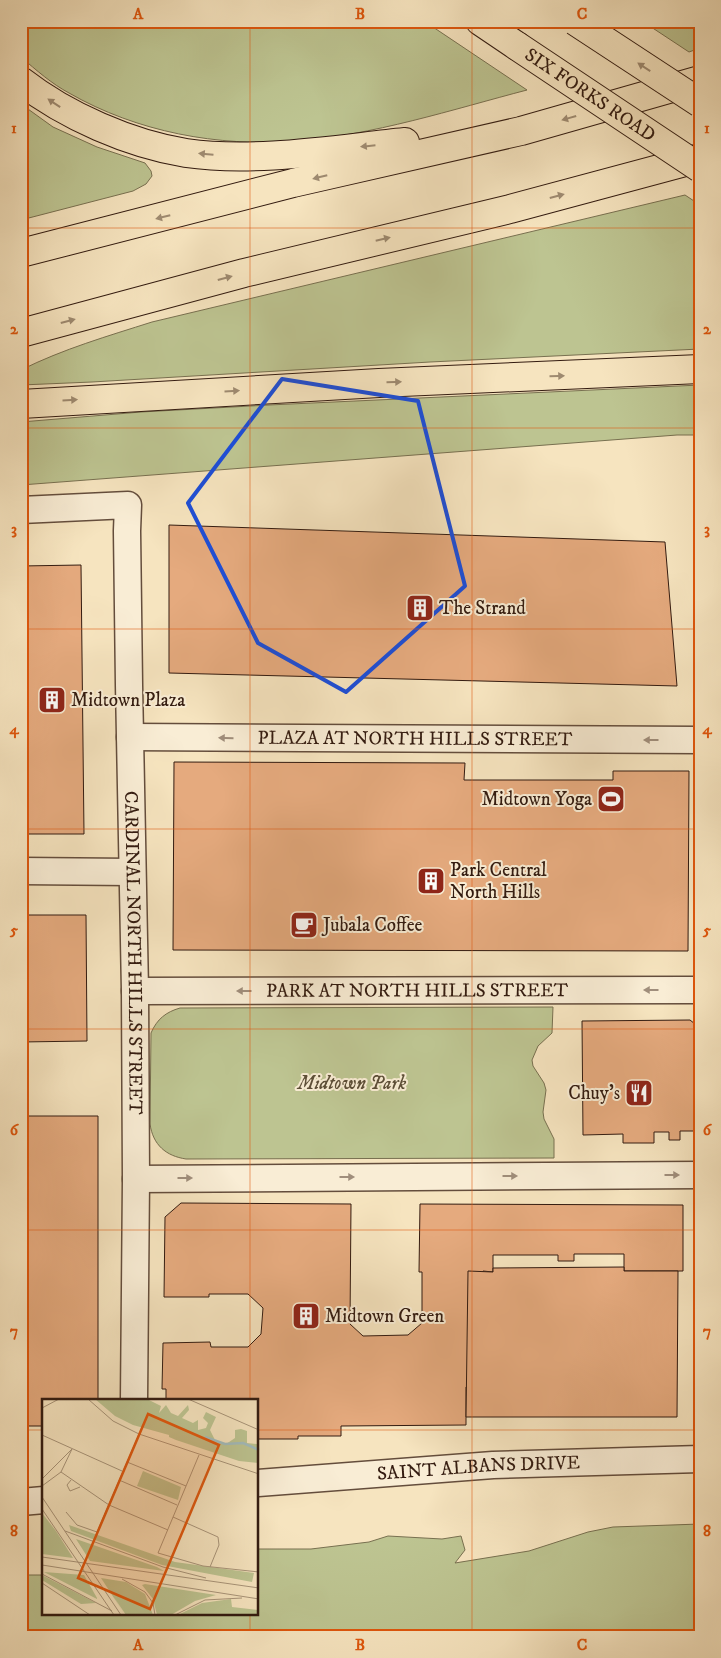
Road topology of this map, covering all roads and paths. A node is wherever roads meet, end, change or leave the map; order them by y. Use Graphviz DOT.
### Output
graph roads {
  1 [pos="480,21"];
  2 [pos="575,21"];
  3 [pos="700,80"];
  4 [pos="21,81"];
  5 [pos="700,103"];
  6 [pos="521,131"];
  7 [pos="700,158"];
  8 [pos="700,168"];
  9 [pos="21,253"];
  10 [pos="21,333"];
  11 [pos="700,369"];
  12 [pos="21,404"];
  13 [pos="21,510"];
  14 [pos="130,737"];
  15 [pos="700,740"];
  16 [pos="21,871"];
  17 [pos="132,872"];
  18 [pos="700,990"];
  19 [pos="135,991"];
  20 [pos="700,1175"];
  21 [pos="136,1179"];
  22 [pos="134,1399"];
  23 [pos="700,1458"];
  24 [pos="259,1482"];
  25 [pos="42,1500"];
  26 [pos="21,1502"];
  1 -- 8 [label="main road, SIX FORKS ROAD, bridge"];
  5 -- 2 [label="main road, one-way, bridge"];
  3 -- 6 [label="main road, one-way"];
  6 -- 4 [label="main road, one-way"];
  6 -- 9 [label="main road, one-way"];
  10 -- 7 [label="main road, one-way"];
  12 -- 11 [label="main road, one-way"];
  13 -- 14 [label="street, CARDINAL NORTH HILLS STREET"];
  15 -- 14 [label="street, PLAZA AT NORTH HILLS STREET, one-way"];
  14 -- 17 [label="street, CARDINAL NORTH HILLS STREET"];
  16 -- 17 [label="street"];
  17 -- 19 [label="street, CARDINAL NORTH HILLS STREET"];
  18 -- 19 [label="street, PARK AT NORTH HILLS STREET, one-way"];
  19 -- 21 [label="street, CARDINAL NORTH HILLS STREET"];
  21 -- 20 [label="street, one-way"];
  21 -- 22 [label="street, CARDINAL NORTH HILLS STREET"];
  23 -- 24 [label="street, SAINT ALBANS DRIVE"];
  25 -- 26 [label="street"];
}
